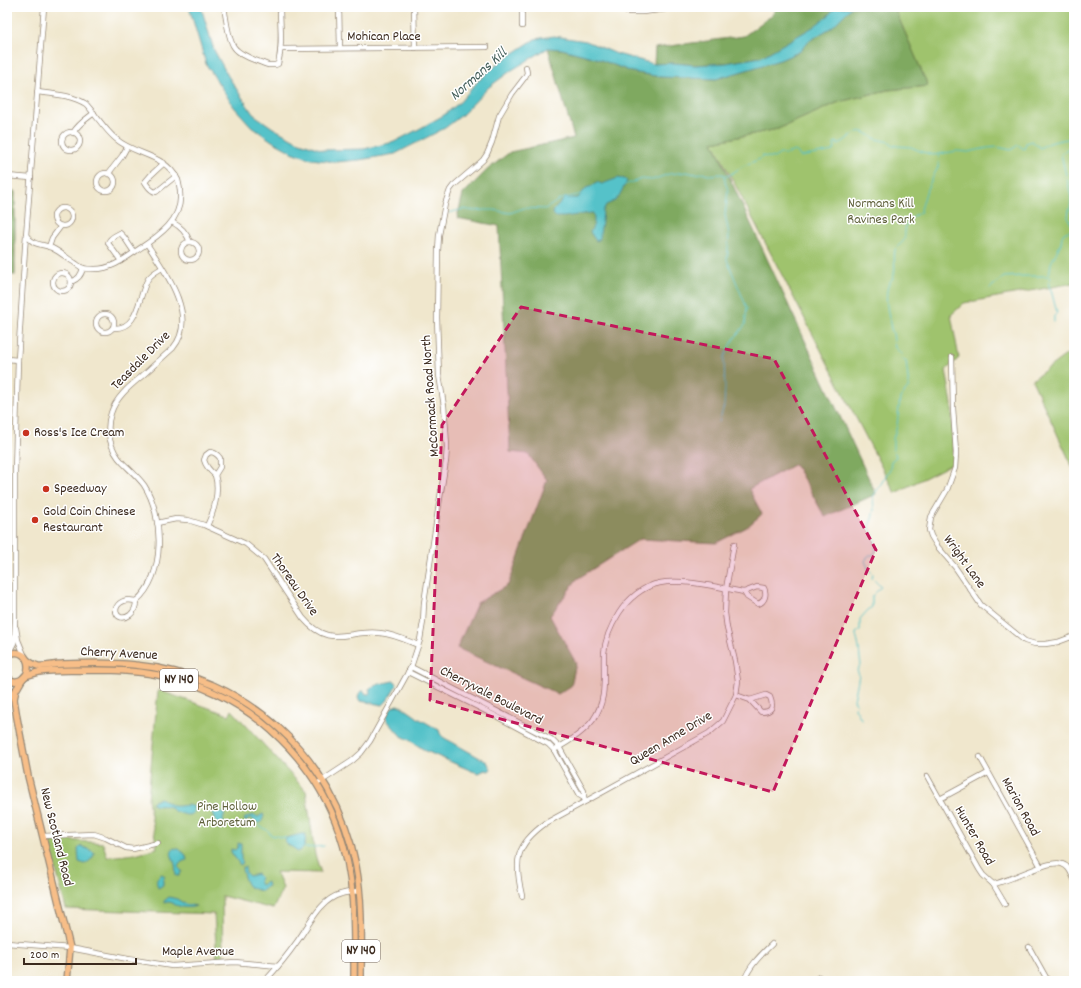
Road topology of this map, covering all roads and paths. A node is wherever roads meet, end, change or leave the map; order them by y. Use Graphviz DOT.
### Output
graph roads {
  1 [pos="44,7"];
  2 [pos="224,7"];
  3 [pos="280,7"];
  4 [pos="339,7"];
  5 [pos="414,7"];
  6 [pos="522,7"];
  7 [pos="614,7"];
  8 [pos="680,7"];
  9 [pos="624,9"];
  10 [pos="522,26"];
  11 [pos="488,47"];
  12 [pos="340,48"];
  13 [pos="415,48"];
  14 [pos="281,49"];
  15 [pos="526,67"];
  16 [pos="37,92"];
  17 [pos="94,113"];
  18 [pos="73,133"];
  19 [pos="127,147"];
  20 [pos="164,163"];
  21 [pos="108,174"];
  22 [pos="7,176"];
  23 [pos="176,176"];
  24 [pos="31,178"];
  25 [pos="172,222"];
  26 [pos="61,226"];
  27 [pos="26,235"];
  28 [pos="190,242"];
  29 [pos="37,244"];
  30 [pos="147,244"];
  31 [pos="49,247"];
  32 [pos="25,248"];
  33 [pos="134,252"];
  34 [pos="121,261"];
  35 [pos="83,268"];
  36 [pos="162,268"];
  37 [pos="71,282"];
  38 [pos="113,328"];
  39 [pos="952,357"];
  40 [pos="7,359"];
  41 [pos="18,360"];
  42 [pos="215,476"];
  43 [pos="157,523"];
  44 [pos="207,526"];
  45 [pos="734,544"];
  46 [pos="726,589"];
  47 [pos="744,592"];
  48 [pos="136,600"];
  49 [pos="15,621"];
  50 [pos="1074,636"];
  51 [pos="418,645"];
  52 [pos="8,654"];
  53 [pos="27,659"];
  54 [pos="411,667"];
  55 [pos="408,672"];
  56 [pos="24,677"];
  57 [pos="7,679"];
  58 [pos="7,684"];
  59 [pos="454,689"];
  60 [pos="451,694"];
  61 [pos="736,695"];
  62 [pos="14,699"];
  63 [pos="750,700"];
  64 [pos="499,712"];
  65 [pos="496,716"];
  66 [pos="557,749"];
  67 [pos="980,757"];
  68 [pos="988,772"];
  69 [pos="927,776"];
  70 [pos="323,781"];
  71 [pos="317,784"];
  72 [pos="940,799"];
  73 [pos="585,800"];
  74 [pos="43,836"];
  75 [pos="158,843"];
  76 [pos="1041,867"];
  77 [pos="1074,879"];
  78 [pos="993,884"];
  79 [pos="359,891"];
  80 [pos="352,892"];
  81 [pos="522,896"];
  82 [pos="1005,904"];
  83 [pos="7,943"];
  84 [pos="772,944"];
  85 [pos="1029,947"];
  86 [pos="70,948"];
  87 [pos="278,966"];
  88 [pos="819,977"];
  89 [pos="67,981"];
  90 [pos="266,981"];
  91 [pos="354,981"];
  92 [pos="361,981"];
  93 [pos="744,981"];
  94 [pos="814,981"];
  95 [pos="1048,981"];
  1 -- 16 [label="street"];
  2 -- 14 [label="street"];
  3 -- 14 [label="street"];
  4 -- 12 [label="street"];
  5 -- 13 [label="street"];
  6 -- 10 [label="street"];
  7 -- 9 [label="street"];
  8 -- 9 [label="street"];
  11 -- 13 [label="street, Mohican Place"];
  12 -- 13 [label="street, Mohican Place"];
  12 -- 14 [label="street, Mohican Place"];
  15 -- 51 [label="street, McCormack Road North"];
  16 -- 17 [label="street"];
  16 -- 24 [label="street"];
  17 -- 18 [label="street"];
  17 -- 19 [label="street"];
  19 -- 20 [label="street"];
  19 -- 21 [label="street"];
  20 -- 23 [label="street"];
  20 -- 23 [label="street"];
  22 -- 24 [label="street"];
  23 -- 25 [label="street"];
  24 -- 27 [label="street"];
  25 -- 28 [label="street"];
  25 -- 30 [label="street"];
  26 -- 31 [label="street"];
  27 -- 29 [label="street"];
  27 -- 32 [label="street"];
  29 -- 31 [label="street"];
  29 -- 32 [label="street"];
  30 -- 33 [label="street"];
  30 -- 36 [label="street, Teasdale Drive"];
  31 -- 35 [label="street"];
  32 -- 41 [label="street"];
  33 -- 34 [label="street"];
  33 -- 34 [label="street"];
  34 -- 35 [label="street"];
  35 -- 37 [label="street"];
  36 -- 38 [label="street"];
  36 -- 43 [label="street, Teasdale Drive"];
  37 -- 37 [label="street"];
  38 -- 38 [label="street"];
  39 -- 50 [label="street, Wright Lane"];
  40 -- 41 [label="street"];
  41 -- 49 [label="street"];
  42 -- 42 [label="street"];
  42 -- 44 [label="street"];
  43 -- 44 [label="street, Thoreau Drive"];
  43 -- 48 [label="street, Teasdale Drive"];
  44 -- 51 [label="street, Thoreau Drive"];
  45 -- 46 [label="street, Queen Anne Drive"];
  46 -- 47 [label="street"];
  46 -- 61 [label="street, Queen Anne Drive"];
  46 -- 66 [label="street"];
  47 -- 47 [label="street"];
  48 -- 48 [label="street, Teasdale Drive"];
  49 -- 52 [label="street"];
  49 -- 53 [label="street"];
  51 -- 54 [label="street, McCormack Road North"];
  52 -- 53 [label="main road, Cherry Avenue"];
  53 -- 56 [label="main road"];
  53 -- 70 [label="main road, Cherry Avenue / NY 140"];
  54 -- 55 [label="street, McCormack Road North"];
  54 -- 59 [label="street, Cherryvale Boulevard"];
  55 -- 60 [label="street, Cherryvale Boulevard"];
  55 -- 70 [label="street, McCormack Road North"];
  56 -- 57 [label="main road, Cherry Avenue"];
  56 -- 62 [label="main road"];
  56 -- 71 [label="main road, Cherry Avenue / NY 140"];
  58 -- 62 [label="main road, New Scotland Road"];
  59 -- 60 [label="street"];
  59 -- 64 [label="street, Cherryvale Boulevard"];
  60 -- 65 [label="street, Cherryvale Boulevard"];
  61 -- 63 [label="street"];
  61 -- 73 [label="street, Queen Anne Drive"];
  62 -- 74 [label="main road, New Scotland Road"];
  63 -- 63 [label="street"];
  64 -- 65 [label="street"];
  64 -- 66 [label="street, Cherryvale Boulevard"];
  65 -- 66 [label="street, Cherryvale Boulevard"];
  66 -- 73 [label="street"];
  67 -- 68 [label="street, Marion Road"];
  68 -- 72 [label="street"];
  68 -- 76 [label="street, Marion Road"];
  69 -- 72 [label="street, Hunter Road"];
  70 -- 71 [label="street, McCormack Road North"];
  70 -- 79 [label="main road, Cherry Avenue / NY 140"];
  71 -- 80 [label="main road, Cherry Avenue / NY 140"];
  72 -- 78 [label="street, Hunter Road"];
  73 -- 81 [label="street, Queen Anne Drive"];
  74 -- 75 [label="street"];
  74 -- 86 [label="main road, New Scotland Road"];
  76 -- 77 [label="street"];
  76 -- 78 [label="street"];
  78 -- 82 [label="street, Hunter Road"];
  79 -- 80 [label="street"];
  79 -- 92 [label="main road, Cherry Avenue / NY 140"];
  80 -- 87 [label="street"];
  80 -- 91 [label="main road, Cherry Avenue / NY 140"];
  83 -- 86 [label="street, Maple Avenue"];
  84 -- 93 [label="street"];
  85 -- 95 [label="street"];
  86 -- 87 [label="street, Maple Avenue"];
  86 -- 89 [label="main road, New Scotland Road"];
  87 -- 90 [label="street"];
  88 -- 94 [label="street"];
}
